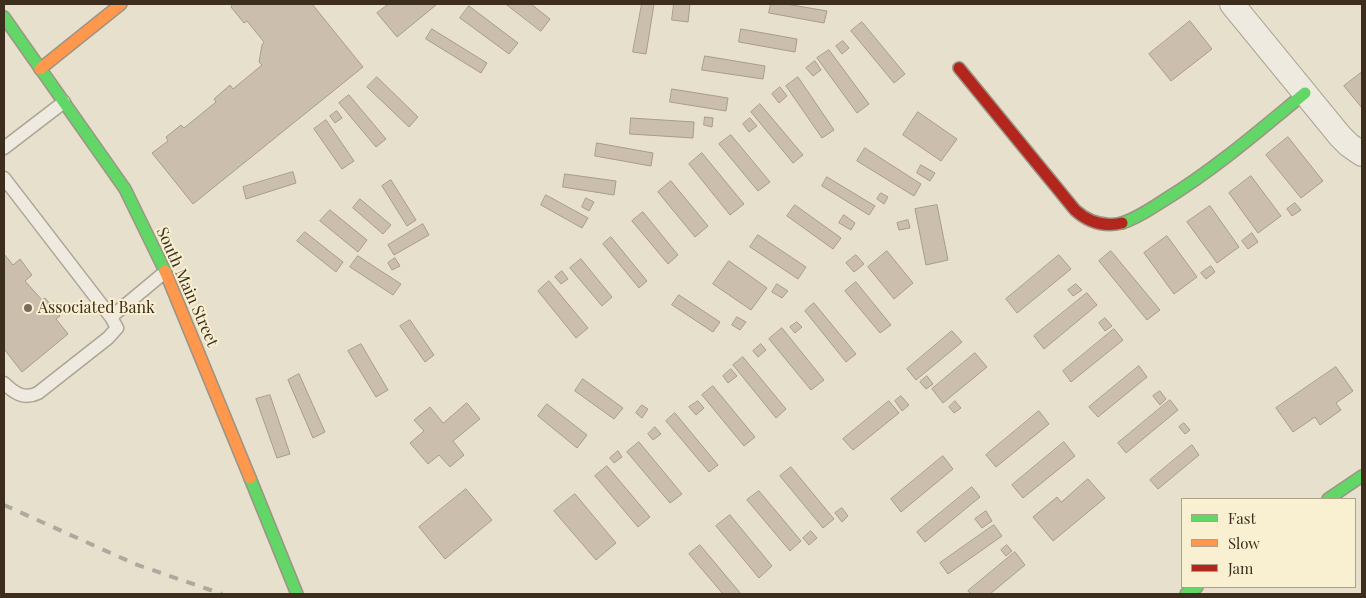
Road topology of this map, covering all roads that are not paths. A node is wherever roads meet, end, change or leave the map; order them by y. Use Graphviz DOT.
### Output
graph roads {
  1 [pos="120,4"];
  2 [pos="1232,4"];
  3 [pos="5,12"];
  4 [pos="959,68"];
  5 [pos="40,69"];
  6 [pos="1305,93"];
  7 [pos="64,102"];
  8 [pos="4,148"];
  9 [pos="1362,154"];
  10 [pos="4,178"];
  11 [pos="165,272"];
  12 [pos="111,317"];
  13 [pos="4,384"];
  14 [pos="1362,476"];
  15 [pos="1329,498"];
  16 [pos="297,594"];
  1 -- 5 [label="main road"];
  2 -- 6 [label="street"];
  3 -- 5 [label="main road, South Main Street"];
  4 -- 6 [label="main road"];
  5 -- 7 [label="main road, South Main Street"];
  6 -- 9 [label="street"];
  7 -- 8 [label="lane"];
  7 -- 11 [label="main road, South Main Street"];
  10 -- 12 [label="lane"];
  11 -- 12 [label="lane"];
  11 -- 16 [label="main road, South Main Street"];
  12 -- 13 [label="lane"];
  14 -- 15 [label="main road"];
}
